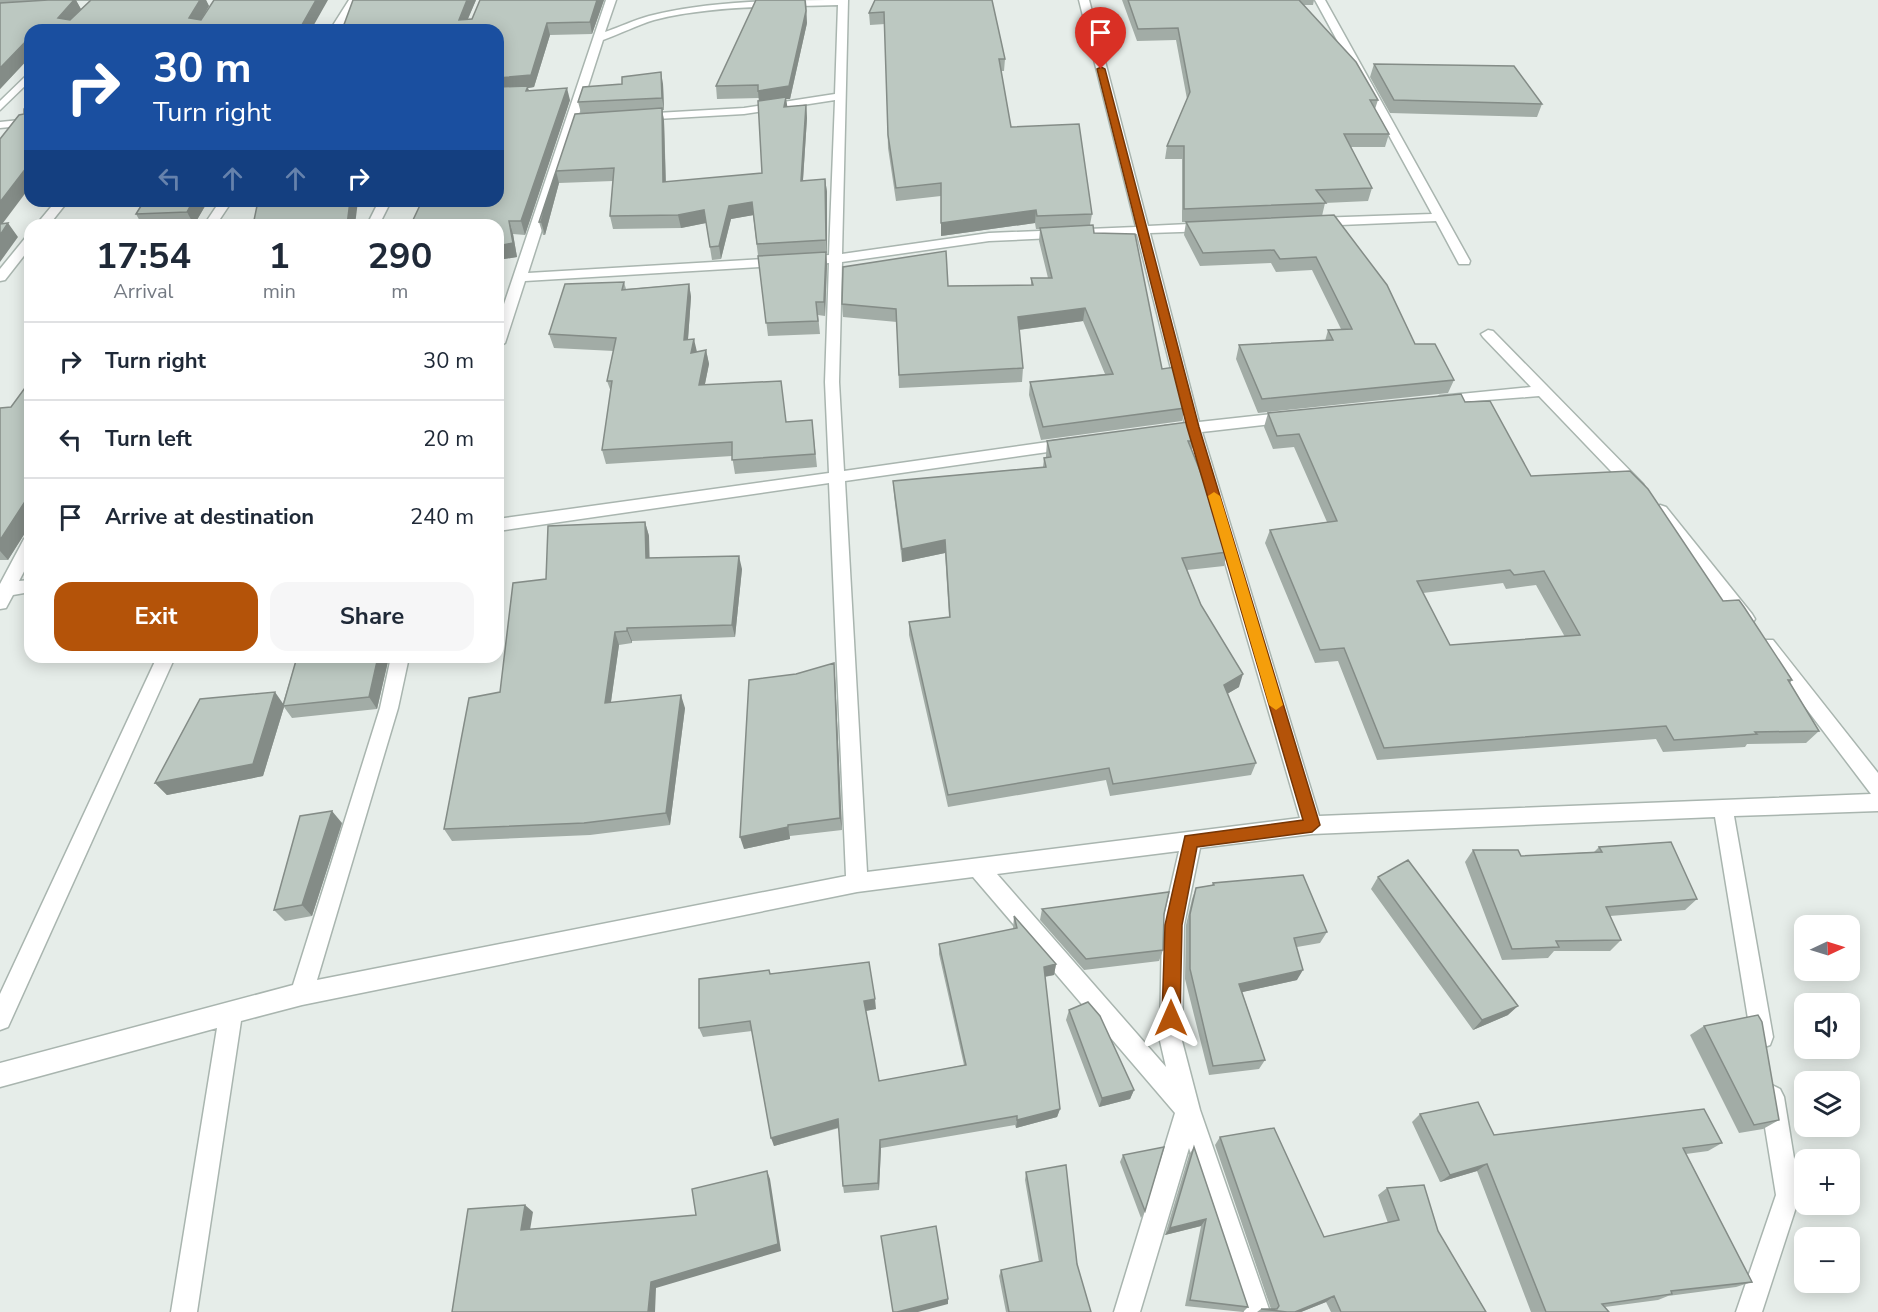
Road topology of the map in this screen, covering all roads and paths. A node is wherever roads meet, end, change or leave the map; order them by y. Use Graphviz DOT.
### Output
graph roads {
  1 [pos="354,0"];
  2 [pos="1084,0"];
  3 [pos="1320,0"];
  4 [pos="843,1"];
  5 [pos="612,8"];
  6 [pos="629,15"];
  7 [pos="651,18"];
  8 [pos="339,24"];
  9 [pos="597,39"];
  10 [pos="24,81"];
  11 [pos="840,96"];
  12 [pos="0,107"];
  13 [pos="629,117"];
  14 [pos="24,123"];
  15 [pos="0,125"];
  16 [pos="57,207"];
  17 [pos="1440,217"];
  18 [pos="47,219"];
  19 [pos="1297,223"];
  20 [pos="1225,226"];
  21 [pos="1142,230"];
  22 [pos="24,247"];
  23 [pos="834,259"];
  24 [pos="1464,261"];
  25 [pos="521,276"];
  26 [pos="0,277"];
  27 [pos="504,326"];
  28 [pos="1488,334"];
  29 [pos="1541,391"];
  30 [pos="1425,403"];
  31 [pos="1309,415"];
  32 [pos="1193,427"];
  33 [pos="1147,433"];
  34 [pos="1089,441"];
  35 [pos="835,476"];
  36 [pos="504,524"];
  37 [pos="24,554"];
  38 [pos="24,588"];
  39 [pos="3,594"];
  40 [pos="163,663"];
  41 [pos="399,663"];
  42 [pos="1878,788"];
  43 [pos="1878,802"];
  44 [pos="1724,808"];
  45 [pos="1312,825"];
  46 [pos="1191,841"];
  47 [pos="978,868"];
  48 [pos="857,883"];
  49 [pos="302,994"];
  50 [pos="231,1013"];
  51 [pos="0,1019"];
  52 [pos="1764,1054"];
  53 [pos="0,1075"];
  54 [pos="1768,1078"];
  55 [pos="1188,1110"];
  56 [pos="184,1312"];
  57 [pos="1127,1312"];
  58 [pos="1257,1312"];
  59 [pos="1749,1312"];
  1 -- 8 [label="street"];
  2 -- 21 [label="street"];
  3 -- 17 [label="street"];
  4 -- 7 [label="street"];
  4 -- 11 [label="street"];
  5 -- 9 [label="street"];
  6 -- 7 [label="street"];
  7 -- 9 [label="street"];
  9 -- 25 [label="street"];
  10 -- 12 [label="street"];
  11 -- 13 [label="street"];
  11 -- 23 [label="street"];
  14 -- 15 [label="street"];
  16 -- 18 [label="street"];
  17 -- 19 [label="street"];
  17 -- 24 [label="street"];
  20 -- 21 [label="street"];
  21 -- 23 [label="street"];
  21 -- 32 [label="street"];
  22 -- 26 [label="street"];
  23 -- 25 [label="street"];
  23 -- 35 [label="street"];
  25 -- 27 [label="street"];
  28 -- 29 [label="street"];
  29 -- 30 [label="street"];
  29 -- 42 [label="street"];
  31 -- 32 [label="street"];
  32 -- 33 [label="street"];
  32 -- 45 [label="street"];
  34 -- 35 [label="street"];
  35 -- 36 [label="street"];
  35 -- 48 [label="street"];
  37 -- 39 [label="street"];
  38 -- 39 [label="street"];
  40 -- 51 [label="street"];
  41 -- 49 [label="street"];
  43 -- 44 [label="street"];
  44 -- 45 [label="street"];
  44 -- 52 [label="street"];
  45 -- 46 [label="street"];
  46 -- 47 [label="street"];
  46 -- 55 [label="street"];
  47 -- 48 [label="street"];
  47 -- 55 [label="street"];
  48 -- 49 [label="street"];
  49 -- 50 [label="street"];
  50 -- 53 [label="street"];
  50 -- 56 [label="street"];
  54 -- 59 [label="street"];
  55 -- 57 [label="street"];
  55 -- 58 [label="street"];
}
